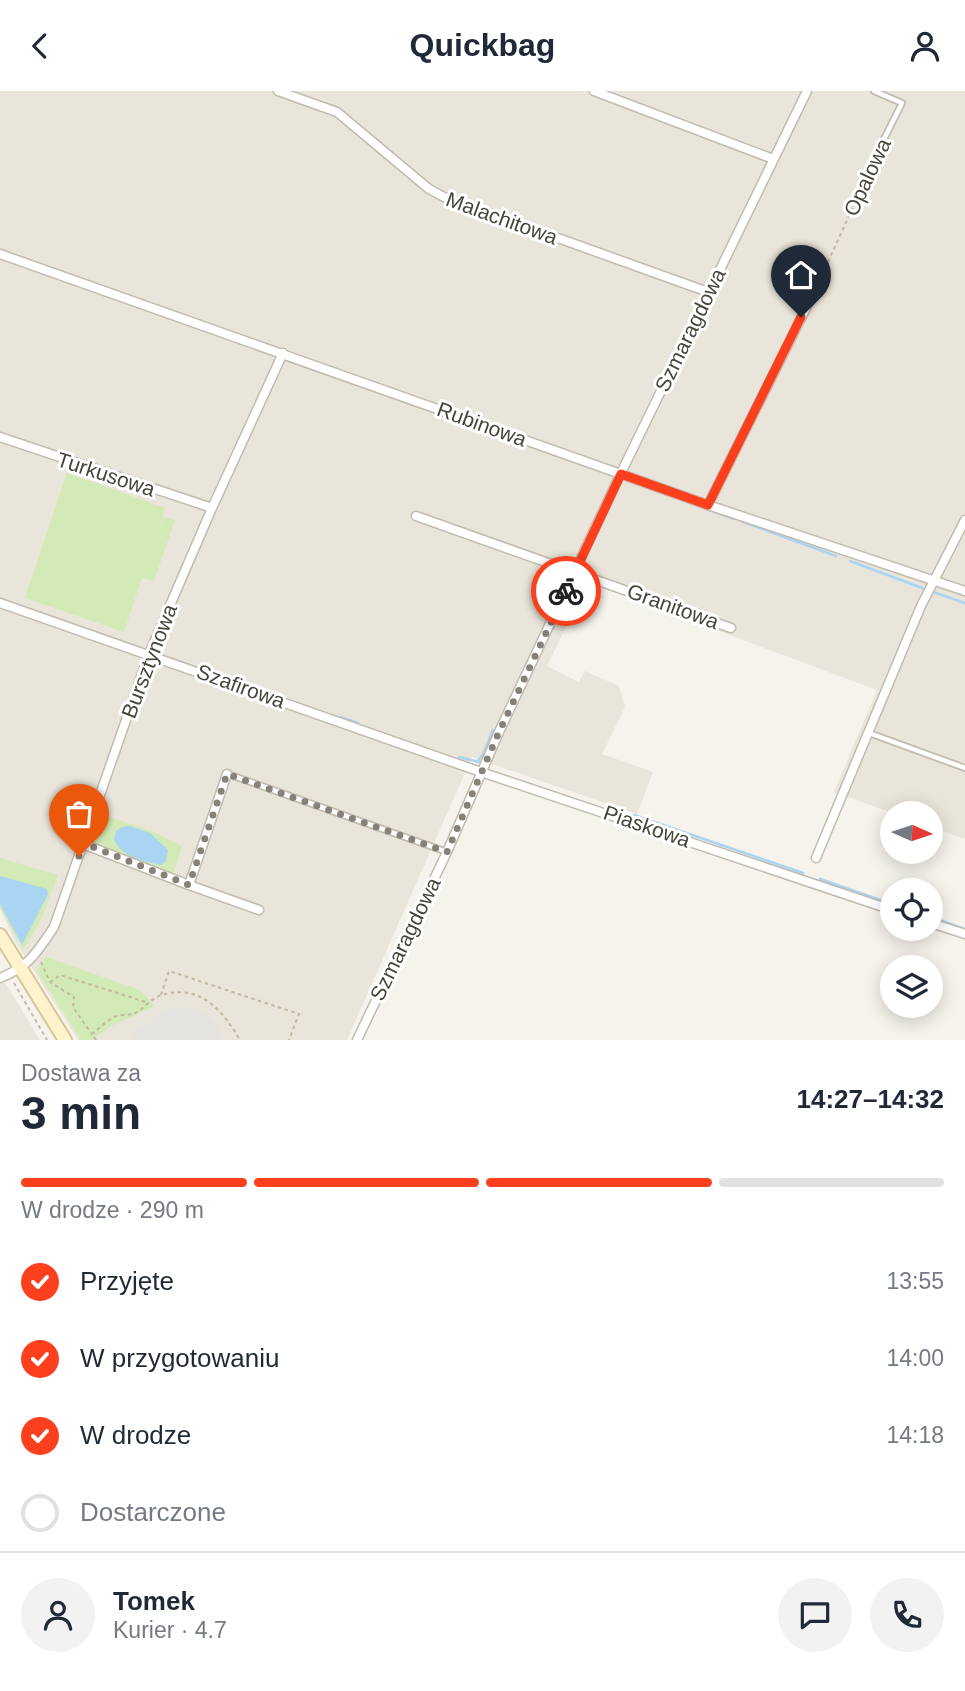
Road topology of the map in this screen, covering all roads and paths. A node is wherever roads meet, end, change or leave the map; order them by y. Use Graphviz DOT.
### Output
graph roads {
  1 [pos="278,91"];
  2 [pos="594,91"];
  3 [pos="807,91"];
  4 [pos="874,91"];
  5 [pos="773,159"];
  6 [pos="874,159"];
  7 [pos="0,254"];
  8 [pos="825,270"];
  9 [pos="708,292"];
  10 [pos="283,353"];
  11 [pos="0,437"];
  12 [pos="621,474"];
  13 [pos="708,505"];
  14 [pos="212,508"];
  15 [pos="416,516"];
  16 [pos="965,520"];
  17 [pos="576,571"];
  18 [pos="935,580"];
  19 [pos="965,591"];
  20 [pos="0,603"];
  21 [pos="732,628"];
  22 [pos="149,654"];
  23 [pos="868,732"];
  24 [pos="965,768"];
  25 [pos="481,772"];
  26 [pos="227,774"];
  27 [pos="83,843"];
  28 [pos="447,852"];
  29 [pos="816,858"];
  30 [pos="189,885"];
  31 [pos="880,906"];
  32 [pos="259,910"];
  33 [pos="943,927"];
  34 [pos="965,934"];
  35 [pos="0,935"];
  36 [pos="36,953"];
  37 [pos="21,969"];
  38 [pos="0,978"];
  39 [pos="50,982"];
  40 [pos="14,983"];
  41 [pos="161,995"];
  42 [pos="147,1002"];
  43 [pos="92,1034"];
  44 [pos="47,1040"];
  45 [pos="65,1040"];
  46 [pos="96,1040"];
  47 [pos="240,1040"];
  48 [pos="289,1040"];
  49 [pos="357,1040"];
  1 -- 9 [label="street, Malachitowa"];
  2 -- 5 [label="street"];
  3 -- 5 [label="street, Szmaragdowa"];
  4 -- 6 [label="lane, Opalowa"];
  5 -- 9 [label="street, Szmaragdowa"];
  6 -- 8 [label="path, Opalowa"];
  7 -- 10 [label="street, Rubinowa"];
  8 -- 13 [label="street"];
  9 -- 12 [label="street, Szmaragdowa"];
  10 -- 12 [label="street, Rubinowa"];
  10 -- 14 [label="street, Bursztynowa"];
  11 -- 14 [label="street, Turkusowa"];
  12 -- 13 [label="street, Rubinowa"];
  12 -- 17 [label="street, Szmaragdowa"];
  13 -- 18 [label="street, Rubinowa"];
  14 -- 22 [label="street, Bursztynowa"];
  15 -- 17 [label="street"];
  16 -- 18 [label="street"];
  17 -- 21 [label="street, Granitowa"];
  17 -- 25 [label="street, Szmaragdowa"];
  18 -- 19 [label="street, Rubinowa"];
  18 -- 23 [label="street"];
  20 -- 22 [label="street, Szafirowa"];
  22 -- 25 [label="street, Szafirowa"];
  22 -- 27 [label="street, Bursztynowa"];
  23 -- 24 [label="lane"];
  23 -- 29 [label="street"];
  25 -- 28 [label="street, Szmaragdowa"];
  25 -- 31 [label="street, Piaskowa"];
  26 -- 28 [label="lane"];
  26 -- 30 [label="street"];
  27 -- 30 [label="street"];
  27 -- 36 [label="street, Bursztynowa"];
  28 -- 49 [label="street, Szmaragdowa"];
  30 -- 32 [label="street"];
  33 -- 34 [label="street"];
  35 -- 37 [label="main road"];
  36 -- 37 [label="street, Bursztynowa"];
  36 -- 39 [label="path"];
  37 -- 38 [label="street"];
  37 -- 45 [label="main road"];
  39 -- 42 [label="path"];
  39 -- 43 [label="path"];
  40 -- 44 [label="path"];
  41 -- 42 [label="path"];
  41 -- 47 [label="path"];
  41 -- 48 [label="path"];
  42 -- 43 [label="path"];
  43 -- 46 [label="path"];
}
